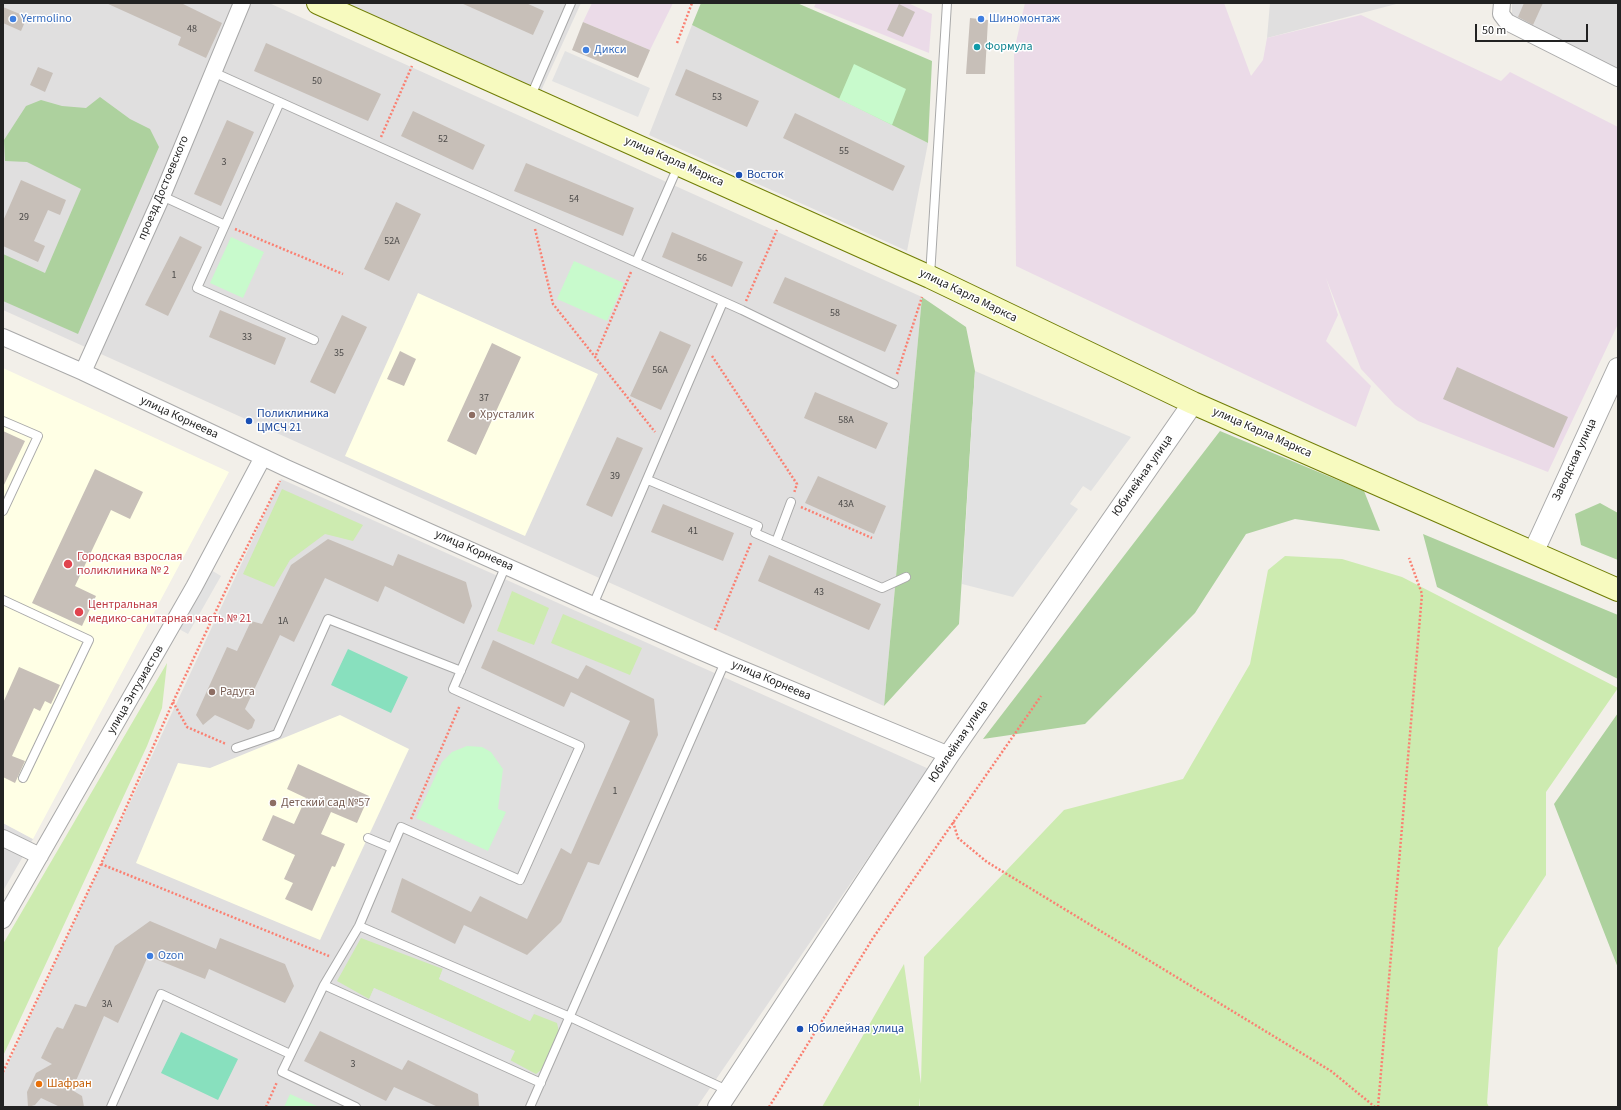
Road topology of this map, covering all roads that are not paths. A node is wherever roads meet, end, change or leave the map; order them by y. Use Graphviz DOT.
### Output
graph roads {
  1 [pos="242,3"];
  2 [pos="572,3"];
  3 [pos="947,3"];
  4 [pos="1502,3"];
  5 [pos="331,6"];
  6 [pos="213,72"];
  7 [pos="1618,78"];
  8 [pos="530,99"];
  9 [pos="280,102"];
  10 [pos="679,164"];
  11 [pos="162,196"];
  12 [pos="225,225"];
  13 [pos="636,262"];
  14 [pos="930,277"];
  15 [pos="723,302"];
  16 [pos="3,337"];
  17 [pos="314,340"];
  18 [pos="1618,368"];
  19 [pos="82,372"];
  20 [pos="894,384"];
  21 [pos="1193,403"];
  22 [pos="3,421"];
  23 [pos="263,457"];
  24 [pos="648,480"];
  25 [pos="791,502"];
  26 [pos="3,511"];
  27 [pos="776,542"];
  28 [pos="1533,553"];
  29 [pos="506,565"];
  30 [pos="906,577"];
  31 [pos="1618,590"];
  32 [pos="3,600"];
  33 [pos="593,605"];
  34 [pos="725,662"];
  35 [pos="461,672"];
  36 [pos="236,748"];
  37 [pos="949,755"];
  38 [pos="23,778"];
  39 [pos="3,838"];
  40 [pos="368,838"];
  41 [pos="392,848"];
  42 [pos="40,856"];
  43 [pos="3,920"];
  44 [pos="359,926"];
  45 [pos="324,985"];
  46 [pos="570,1017"];
  47 [pos="290,1054"];
  48 [pos="541,1083"];
  49 [pos="724,1099"];
  50 [pos="111,1107"];
  51 [pos="356,1107"];
  52 [pos="530,1107"];
  1 -- 6 [label="street, проезд Достоевского"];
  2 -- 8 [label="lane"];
  3 -- 14 [label="lane"];
  4 -- 7 [label="street"];
  5 -- 8 [label="main road, улица Карла Маркса"];
  6 -- 9 [label="lane"];
  6 -- 11 [label="street, проезд Достоевского"];
  8 -- 10 [label="main road, улица Карла Маркса"];
  9 -- 12 [label="lane"];
  9 -- 13 [label="lane"];
  10 -- 13 [label="lane"];
  10 -- 14 [label="main road, улица Карла Маркса"];
  11 -- 12 [label="lane"];
  11 -- 19 [label="street, проезд Достоевского"];
  12 -- 17 [label="lane"];
  13 -- 15 [label="lane"];
  14 -- 21 [label="main road, улица Карла Маркса"];
  15 -- 20 [label="lane"];
  15 -- 24 [label="lane"];
  16 -- 19 [label="street, улица Корнеева"];
  18 -- 28 [label="street, Заводская улица"];
  19 -- 23 [label="street, улица Корнеева"];
  21 -- 28 [label="main road, улица Карла Маркса"];
  21 -- 37 [label="street, Юбилейная улица"];
  22 -- 26 [label="lane"];
  23 -- 29 [label="street, улица Корнеева"];
  23 -- 42 [label="street, улица Энтузиастов"];
  24 -- 27 [label="lane"];
  24 -- 33 [label="lane"];
  25 -- 27 [label="lane"];
  27 -- 30 [label="lane"];
  28 -- 31 [label="main road, улица Карла Маркса"];
  29 -- 33 [label="street, улица Корнеева"];
  29 -- 35 [label="lane"];
  32 -- 38 [label="lane"];
  33 -- 34 [label="street, улица Корнеева"];
  34 -- 37 [label="street, улица Корнеева"];
  34 -- 46 [label="lane"];
  35 -- 36 [label="lane"];
  35 -- 41 [label="lane"];
  37 -- 49 [label="street, Юбилейная улица"];
  39 -- 42 [label="street"];
  40 -- 41 [label="lane"];
  41 -- 44 [label="lane"];
  42 -- 43 [label="street, улица Энтузиастов"];
  44 -- 45 [label="lane"];
  44 -- 46 [label="lane"];
  45 -- 47 [label="lane"];
  45 -- 48 [label="lane"];
  46 -- 48 [label="lane"];
  46 -- 49 [label="lane"];
  47 -- 50 [label="lane"];
  47 -- 51 [label="lane"];
  48 -- 52 [label="lane"];
}
